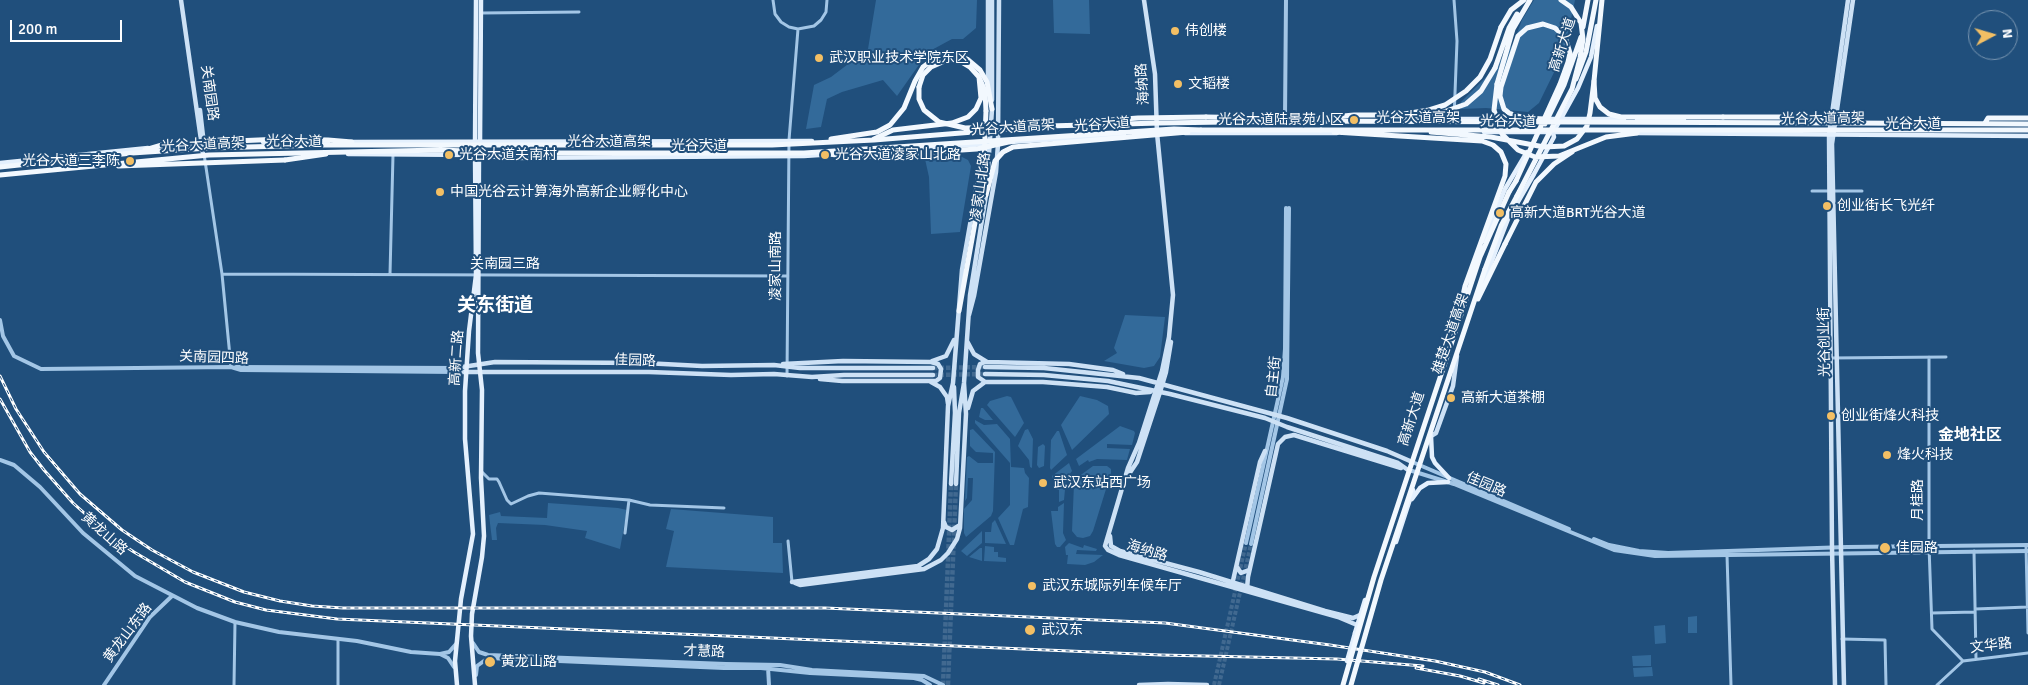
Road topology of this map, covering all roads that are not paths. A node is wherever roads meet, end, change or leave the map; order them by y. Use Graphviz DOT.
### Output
graph roads {
  1 [pos="183,0"];
  2 [pos="476,0"];
  3 [pos="481,0"];
  4 [pos="773,0"];
  5 [pos="827,0"];
  6 [pos="990,0"];
  7 [pos="999,0"];
  8 [pos="1144,0"];
  9 [pos="1286,0"];
  10 [pos="1454,0"];
  11 [pos="1524,0"];
  12 [pos="1529,0"];
  13 [pos="1561,0"];
  14 [pos="1587,0"];
  15 [pos="1596,0"];
  16 [pos="1601,0"];
  17 [pos="1848,0"];
  18 [pos="1853,0"];
  19 [pos="579,12"];
  20 [pos="481,13"];
  21 [pos="798,30"];
  22 [pos="979,77"];
  23 [pos="1594,81"];
  24 [pos="1572,89"];
  25 [pos="992,109"];
  26 [pos="1285,117"];
  27 [pos="1266,118"];
  28 [pos="2028,118"];
  29 [pos="1454,119"];
  30 [pos="1546,119"];
  31 [pos="1561,119"];
  32 [pos="1156,121"];
  33 [pos="1294,121"];
  34 [pos="1591,122"];
  35 [pos="1847,123"];
  36 [pos="1985,123"];
  37 [pos="2028,123"];
  38 [pos="1832,124"];
  39 [pos="1048,126"];
  40 [pos="1015,128"];
  41 [pos="476,129"];
  42 [pos="1393,129"];
  43 [pos="1201,130"];
  44 [pos="1321,130"];
  45 [pos="2028,130"];
  46 [pos="998,131"];
  47 [pos="1657,131"];
  48 [pos="987,132"];
  49 [pos="1157,133"];
  50 [pos="1538,133"];
  51 [pos="1553,133"];
  52 [pos="1831,135"];
  53 [pos="2028,136"];
  54 [pos="874,138"];
  55 [pos="1027,138"];
  56 [pos="789,140"];
  57 [pos="457,141"];
  58 [pos="352,142"];
  59 [pos="478,142"];
  60 [pos="819,142"];
  61 [pos="203,143"];
  62 [pos="987,144"];
  63 [pos="998,144"];
  64 [pos="1579,148"];
  65 [pos="132,153"];
  66 [pos="203,154"];
  67 [pos="327,154"];
  68 [pos="830,154"];
  69 [pos="393,155"];
  70 [pos="477,155"];
  71 [pos="789,156"];
  72 [pos="984,162"];
  73 [pos="102,164"];
  74 [pos="0,165"];
  75 [pos="996,165"];
  76 [pos="0,175"];
  77 [pos="1516,181"];
  78 [pos="1812,191"];
  79 [pos="1831,191"];
  80 [pos="1862,191"];
  81 [pos="986,195"];
  82 [pos="1288,208"];
  83 [pos="222,274"];
  84 [pos="390,274"];
  85 [pos="478,275"];
  86 [pos="788,276"];
  87 [pos="959,311"];
  88 [pos="968,314"];
  89 [pos="0,320"];
  90 [pos="956,336"];
  91 [pos="1454,338"];
  92 [pos="966,340"];
  93 [pos="1457,352"];
  94 [pos="1929,357"];
  95 [pos="1830,358"];
  96 [pos="1837,358"];
  97 [pos="1946,358"];
  98 [pos="931,362"];
  99 [pos="986,364"];
  100 [pos="479,365"];
  101 [pos="787,365"];
  102 [pos="231,367"];
  103 [pos="933,368"];
  104 [pos="467,369"];
  105 [pos="456,370"];
  106 [pos="480,372"];
  107 [pos="985,374"];
  108 [pos="933,375"];
  109 [pos="787,376"];
  110 [pos="812,377"];
  111 [pos="930,381"];
  112 [pos="986,382"];
  113 [pos="953,383"];
  114 [pos="964,383"];
  115 [pos="1160,384"];
  116 [pos="1158,392"];
  117 [pos="948,406"];
  118 [pos="966,414"];
  119 [pos="1278,415"];
  120 [pos="1273,422"];
  121 [pos="1279,424"];
  122 [pos="1431,436"];
  123 [pos="1265,450"];
  124 [pos="1276,453"];
  125 [pos="0,460"];
  126 [pos="1410,461"];
  127 [pos="1421,466"];
  128 [pos="481,469"];
  129 [pos="1408,470"];
  130 [pos="1268,472"];
  131 [pos="1419,472"];
  132 [pos="1448,480"];
  133 [pos="629,500"];
  134 [pos="1410,502"];
  135 [pos="724,508"];
  136 [pos="944,521"];
  137 [pos="960,524"];
  138 [pos="625,534"];
  139 [pos="788,541"];
  140 [pos="1246,543"];
  141 [pos="1251,544"];
  142 [pos="1383,544"];
  143 [pos="2027,545"];
  144 [pos="1929,546"];
  145 [pos="1394,547"];
  146 [pos="1841,548"];
  147 [pos="1832,551"];
  148 [pos="1974,551"];
  149 [pos="2027,551"];
  150 [pos="1930,552"];
  151 [pos="1841,554"];
  152 [pos="1728,555"];
  153 [pos="1236,566"];
  154 [pos="1249,570"];
  155 [pos="792,582"];
  156 [pos="1232,584"];
  157 [pos="1247,589"];
  158 [pos="172,596"];
  159 [pos="2028,607"];
  160 [pos="1975,610"];
  161 [pos="1932,613"];
  162 [pos="1360,615"];
  163 [pos="235,622"];
  164 [pos="1357,625"];
  165 [pos="2028,633"];
  166 [pos="471,636"];
  167 [pos="338,639"];
  168 [pos="1842,639"];
  169 [pos="458,640"];
  170 [pos="2028,653"];
  171 [pos="440,654"];
  172 [pos="1976,659"];
  173 [pos="1963,661"];
  174 [pos="770,666"];
  175 [pos="456,672"];
  176 [pos="1342,684"];
  177 [pos="1352,684"];
  178 [pos="104,685"];
  179 [pos="234,685"];
  180 [pos="338,685"];
  181 [pos="456,685"];
  182 [pos="475,685"];
  183 [pos="770,685"];
  184 [pos="930,685"];
  185 [pos="943,685"];
  186 [pos="1139,685"];
  187 [pos="1207,685"];
  188 [pos="1731,685"];
  189 [pos="1836,685"];
  190 [pos="1844,685"];
  191 [pos="1886,685"];
  192 [pos="1937,685"];
  1 -- 61 [label="main road, 关南园路"];
  2 -- 41 [label="main road, 高新二路"];
  3 -- 20 [label="main road, 高新二路"];
  4 -- 21 [label="street"];
  5 -- 21 [label="street"];
  6 -- 25 [label="main road, bridge"];
  6 -- 48 [label="main road"];
  7 -- 46 [label="main road, 凌家山北路"];
  8 -- 32 [label="main road, 海纳路"];
  9 -- 26 [label="street"];
  10 -- 29 [label="street"];
  11 -- 33 [label="highway, bridge"];
  12 -- 33 [label="highway, bridge"];
  12 -- 64 [label="highway, bridge"];
  13 -- 24 [label="highway, bridge"];
  14 -- 30 [label="main road, 高新大道"];
  14 -- 77 [label="highway, 雄楚大道高架, bridge"];
  15 -- 24 [label="highway, 雄楚大道高架, bridge"];
  16 -- 23 [label="highway"];
  16 -- 31 [label="main road, 高新大道"];
  17 -- 38 [label="main road, 光谷创业街"];
  18 -- 38 [label="main road, 光谷创业街"];
  19 -- 20 [label="street"];
  20 -- 59 [label="main road, 高新二路"];
  21 -- 56 [label="street, 凌家山南路"];
  22 -- 40 [label="highway, bridge"];
  22 -- 54 [label="highway, bridge"];
  22 -- 87 [label="highway, bridge"];
  23 -- 35 [label="highway, bridge"];
  23 -- 42 [label="highway, bridge"];
  24 -- 93 [label="highway, 雄楚大道高架, bridge"];
  25 -- 60 [label="highway, bridge"];
  25 -- 81 [label="main road, bridge"];
  26 -- 27 [label="main road, 光谷大道"];
  26 -- 29 [label="main road, 光谷大道"];
  27 -- 32 [label="main road, 光谷大道"];
  27 -- 39 [label="highway, bridge"];
  28 -- 36 [label="highway"];
  29 -- 30 [label="main road, 光谷大道"];
  30 -- 31 [label="main road, 光谷大道"];
  30 -- 50 [label="main road, 高新大道"];
  31 -- 38 [label="main road, 光谷大道"];
  31 -- 51 [label="main road, 高新大道"];
  32 -- 46 [label="main road, 光谷大道"];
  32 -- 49 [label="main road, 海纳路"];
  33 -- 34 [label="highway, 光谷大道高架, bridge"];
  33 -- 39 [label="highway, 光谷大道高架, bridge"];
  34 -- 35 [label="highway, 光谷大道高架, bridge"];
  34 -- 77 [label="highway, bridge"];
  35 -- 37 [label="highway, 光谷大道高架"];
  36 -- 37 [label="main road, 光谷大道"];
  36 -- 38 [label="main road, 光谷大道"];
  38 -- 52 [label="main road, 光谷创业街"];
  39 -- 40 [label="highway, 光谷大道高架, bridge"];
  40 -- 60 [label="highway, 光谷大道高架, bridge"];
  41 -- 57 [label="main road"];
  41 -- 59 [label="main road, 高新二路"];
  42 -- 44 [label="highway, 光谷大道高架, bridge"];
  42 -- 47 [label="highway, 光谷大道高架, bridge"];
  43 -- 44 [label="highway, 光谷大道高架"];
  43 -- 55 [label="highway, 光谷大道高架, bridge"];
  43 -- 81 [label="highway, bridge"];
  44 -- 91 [label="highway, bridge"];
  45 -- 47 [label="highway, 光谷大道高架, bridge"];
  46 -- 48 [label="main road, 光谷大道"];
  46 -- 63 [label="main road, 凌家山北路"];
  47 -- 64 [label="highway, bridge"];
  48 -- 54 [label="main road, 光谷大道"];
  48 -- 62 [label="main road"];
  49 -- 50 [label="main road, 光谷大道"];
  49 -- 63 [label="main road, 光谷大道"];
  49 -- 115 [label="main road, 海纳路"];
  50 -- 51 [label="main road, 光谷大道"];
  50 -- 126 [label="main road, 高新大道"];
  51 -- 52 [label="main road, 光谷大道"];
  51 -- 93 [label="main road, 高新大道"];
  52 -- 53 [label="main road, 光谷大道"];
  52 -- 79 [label="main road, 光谷创业街"];
  54 -- 56 [label="main road, 光谷大道"];
  55 -- 68 [label="highway, bridge"];
  55 -- 73 [label="highway, 光谷大道高架, bridge"];
  56 -- 59 [label="main road, 光谷大道"];
  56 -- 71 [label="street, 凌家山南路"];
  57 -- 58 [label="main road, 光谷大道"];
  57 -- 59 [label="main road, 光谷大道"];
  58 -- 61 [label="main road, 光谷大道"];
  58 -- 65 [label="highway, bridge"];
  59 -- 70 [label="main road, 高新二路"];
  60 -- 65 [label="highway, 光谷大道高架, bridge"];
  61 -- 66 [label="main road, 关南园路"];
  61 -- 74 [label="main road, 光谷大道"];
  62 -- 63 [label="main road, 光谷大道"];
  62 -- 68 [label="main road, 光谷大道"];
  62 -- 72 [label="main road"];
  63 -- 75 [label="main road, 凌家山北路"];
  64 -- 93 [label="highway, bridge"];
  65 -- 74 [label="highway, 光谷大道高架, bridge"];
  66 -- 67 [label="main road, 光谷大道"];
  66 -- 76 [label="main road, 光谷大道"];
  66 -- 83 [label="street"];
  67 -- 69 [label="main road, 光谷大道"];
  67 -- 73 [label="highway, bridge"];
  68 -- 71 [label="main road, 光谷大道"];
  69 -- 70 [label="main road, 光谷大道"];
  69 -- 84 [label="street"];
  70 -- 71 [label="main road, 光谷大道"];
  70 -- 85 [label="main road, 高新二路"];
  71 -- 86 [label="street, 凌家山南路"];
  72 -- 75 [label="street"];
  72 -- 87 [label="main road"];
  73 -- 76 [label="highway, 光谷大道高架, bridge"];
  75 -- 88 [label="main road, 凌家山北路"];
  77 -- 91 [label="highway, 雄楚大道高架, bridge"];
  78 -- 79 [label="street"];
  79 -- 80 [label="street"];
  79 -- 95 [label="main road, 光谷创业街"];
  79 -- 96 [label="main road, 光谷创业街"];
  81 -- 88 [label="main road"];
  82 -- 119 [label="street, 自主街"];
  83 -- 84 [label="street, 关南园三路"];
  83 -- 102 [label="street"];
  84 -- 85 [label="street, 关南园三路"];
  85 -- 86 [label="street, 关南园三路"];
  85 -- 100 [label="main road, 高新二路"];
  85 -- 104 [label="main road, 高新二路"];
  86 -- 101 [label="street, 凌家山南路"];
  87 -- 90 [label="main road"];
  88 -- 92 [label="main road"];
  89 -- 102 [label="street, 关南园四路"];
  90 -- 98 [label="main road"];
  90 -- 113 [label="main road"];
  91 -- 176 [label="highway, 雄楚大道高架, bridge"];
  92 -- 99 [label="main road"];
  92 -- 114 [label="main road"];
  93 -- 122 [label="main road, 高新大道"];
  93 -- 177 [label="highway, 雄楚大道高架, bridge"];
  94 -- 96 [label="street"];
  94 -- 97 [label="street"];
  94 -- 144 [label="street, 月桂路"];
  95 -- 96 [label="street"];
  95 -- 147 [label="main road, 光谷创业街"];
  96 -- 146 [label="main road, 光谷创业街"];
  98 -- 101 [label="main road"];
  98 -- 111 [label="main road"];
  99 -- 112 [label="main road"];
  99 -- 115 [label="main road"];
  100 -- 101 [label="main road, 佳园路"];
  100 -- 104 [label="main road, 佳园路"];
  100 -- 106 [label="main road, 高新二路"];
  101 -- 103 [label="main road"];
  101 -- 109 [label="street, 凌家山南路"];
  102 -- 105 [label="street, 关南园四路"];
  104 -- 105 [label="main road"];
  104 -- 106 [label="main road, 佳园路"];
  104 -- 169 [label="main road, 高新二路"];
  106 -- 109 [label="main road, 佳园路"];
  106 -- 128 [label="main road, 高新二路"];
  107 -- 116 [label="main road"];
  108 -- 110 [label="main road"];
  109 -- 110 [label="main road, 佳园路"];
  110 -- 111 [label="main road"];
  111 -- 117 [label="main road"];
  112 -- 116 [label="main road"];
  112 -- 118 [label="main road"];
  113 -- 114 [label="main road"];
  113 -- 117 [label="main road"];
  114 -- 118 [label="main road"];
  115 -- 116 [label="main road, 海纳路"];
  115 -- 119 [label="main road"];
  116 -- 120 [label="main road"];
  116 -- 156 [label="main road, 海纳路"];
  117 -- 136 [label="main road"];
  118 -- 137 [label="main road"];
  119 -- 120 [label="street, 自主街"];
  119 -- 121 [label="street, 自主街"];
  119 -- 126 [label="main road"];
  120 -- 121 [label="main road"];
  120 -- 123 [label="street, 自主街"];
  121 -- 129 [label="main road"];
  121 -- 130 [label="street, 自主街"];
  122 -- 127 [label="main road, 高新大道"];
  122 -- 132 [label="main road"];
  123 -- 140 [label="street, 自主街"];
  123 -- 153 [label="main road"];
  124 -- 129 [label="main road"];
  124 -- 130 [label="street"];
  124 -- 154 [label="main road"];
  125 -- 158 [label="street, 黄龙山路"];
  126 -- 127 [label="street, 佳园路"];
  126 -- 129 [label="main road, 高新大道"];
  127 -- 131 [label="main road, 高新大道"];
  127 -- 132 [label="street, 佳园路"];
  128 -- 133 [label="street"];
  128 -- 166 [label="main road, 高新二路"];
  129 -- 131 [label="street, 佳园路"];
  129 -- 142 [label="main road, 高新大道"];
  130 -- 141 [label="street, 自主街"];
  131 -- 132 [label="street, 佳园路"];
  131 -- 134 [label="main road, 高新大道"];
  132 -- 134 [label="main road"];
  132 -- 147 [label="street, 佳园路"];
  132 -- 152 [label="street, 佳园路"];
  133 -- 135 [label="street"];
  133 -- 138 [label="street"];
  134 -- 145 [label="main road, 高新大道"];
  136 -- 137 [label="main road"];
  136 -- 155 [label="main road"];
  137 -- 155 [label="main road"];
  139 -- 155 [label="street"];
  142 -- 145 [label="main road"];
  142 -- 162 [label="main road, 高新大道"];
  143 -- 144 [label="street, 佳园路"];
  143 -- 149 [label="street"];
  144 -- 146 [label="street, 佳园路"];
  144 -- 150 [label="street, 月桂路"];
  145 -- 177 [label="main road, 高新大道, bridge"];
  146 -- 147 [label="street, 佳园路"];
  146 -- 151 [label="main road, 光谷创业街"];
  147 -- 151 [label="street, 佳园路"];
  147 -- 152 [label="street, 佳园路"];
  147 -- 189 [label="main road, 光谷创业街"];
  148 -- 149 [label="street, 佳园路"];
  148 -- 150 [label="street, 佳园路"];
  148 -- 160 [label="street"];
  149 -- 159 [label="street"];
  150 -- 151 [label="street, 佳园路"];
  150 -- 161 [label="street, 月桂路"];
  151 -- 168 [label="main road, 光谷创业街"];
  152 -- 188 [label="street"];
  153 -- 154 [label="main road"];
  153 -- 156 [label="main road"];
  154 -- 157 [label="main road"];
  156 -- 157 [label="main road, 海纳路"];
  157 -- 162 [label="main road, 海纳路"];
  157 -- 164 [label="main road, 海纳路"];
  158 -- 163 [label="street, 黄龙山路"];
  158 -- 178 [label="street, 黄龙山东路"];
  159 -- 160 [label="street"];
  159 -- 165 [label="street"];
  160 -- 161 [label="street"];
  160 -- 172 [label="street"];
  161 -- 173 [label="street, 月桂路"];
  162 -- 164 [label="main road, 高新大道"];
  163 -- 167 [label="street, 黄龙山路"];
  163 -- 179 [label="street"];
  164 -- 176 [label="main road, 高新大道, bridge"];
  166 -- 174 [label="street, 才慧路"];
  166 -- 182 [label="main road, 高新二路"];
  167 -- 171 [label="street, 黄龙山路"];
  167 -- 180 [label="street"];
  168 -- 190 [label="main road, 光谷创业街"];
  168 -- 191 [label="street"];
  169 -- 171 [label="street"];
  169 -- 175 [label="main road, 高新二路"];
  170 -- 172 [label="street, 文华路"];
  171 -- 175 [label="street"];
  172 -- 173 [label="street, 文华路"];
  173 -- 192 [label="street, 文华路"];
  174 -- 182 [label="street, 才慧路"];
  174 -- 183 [label="street"];
  174 -- 184 [label="street, 才慧路"];
  174 -- 185 [label="street, 才慧路"];
  175 -- 181 [label="main road, 高新二路"];
  186 -- 187 [label="main road"];
}
